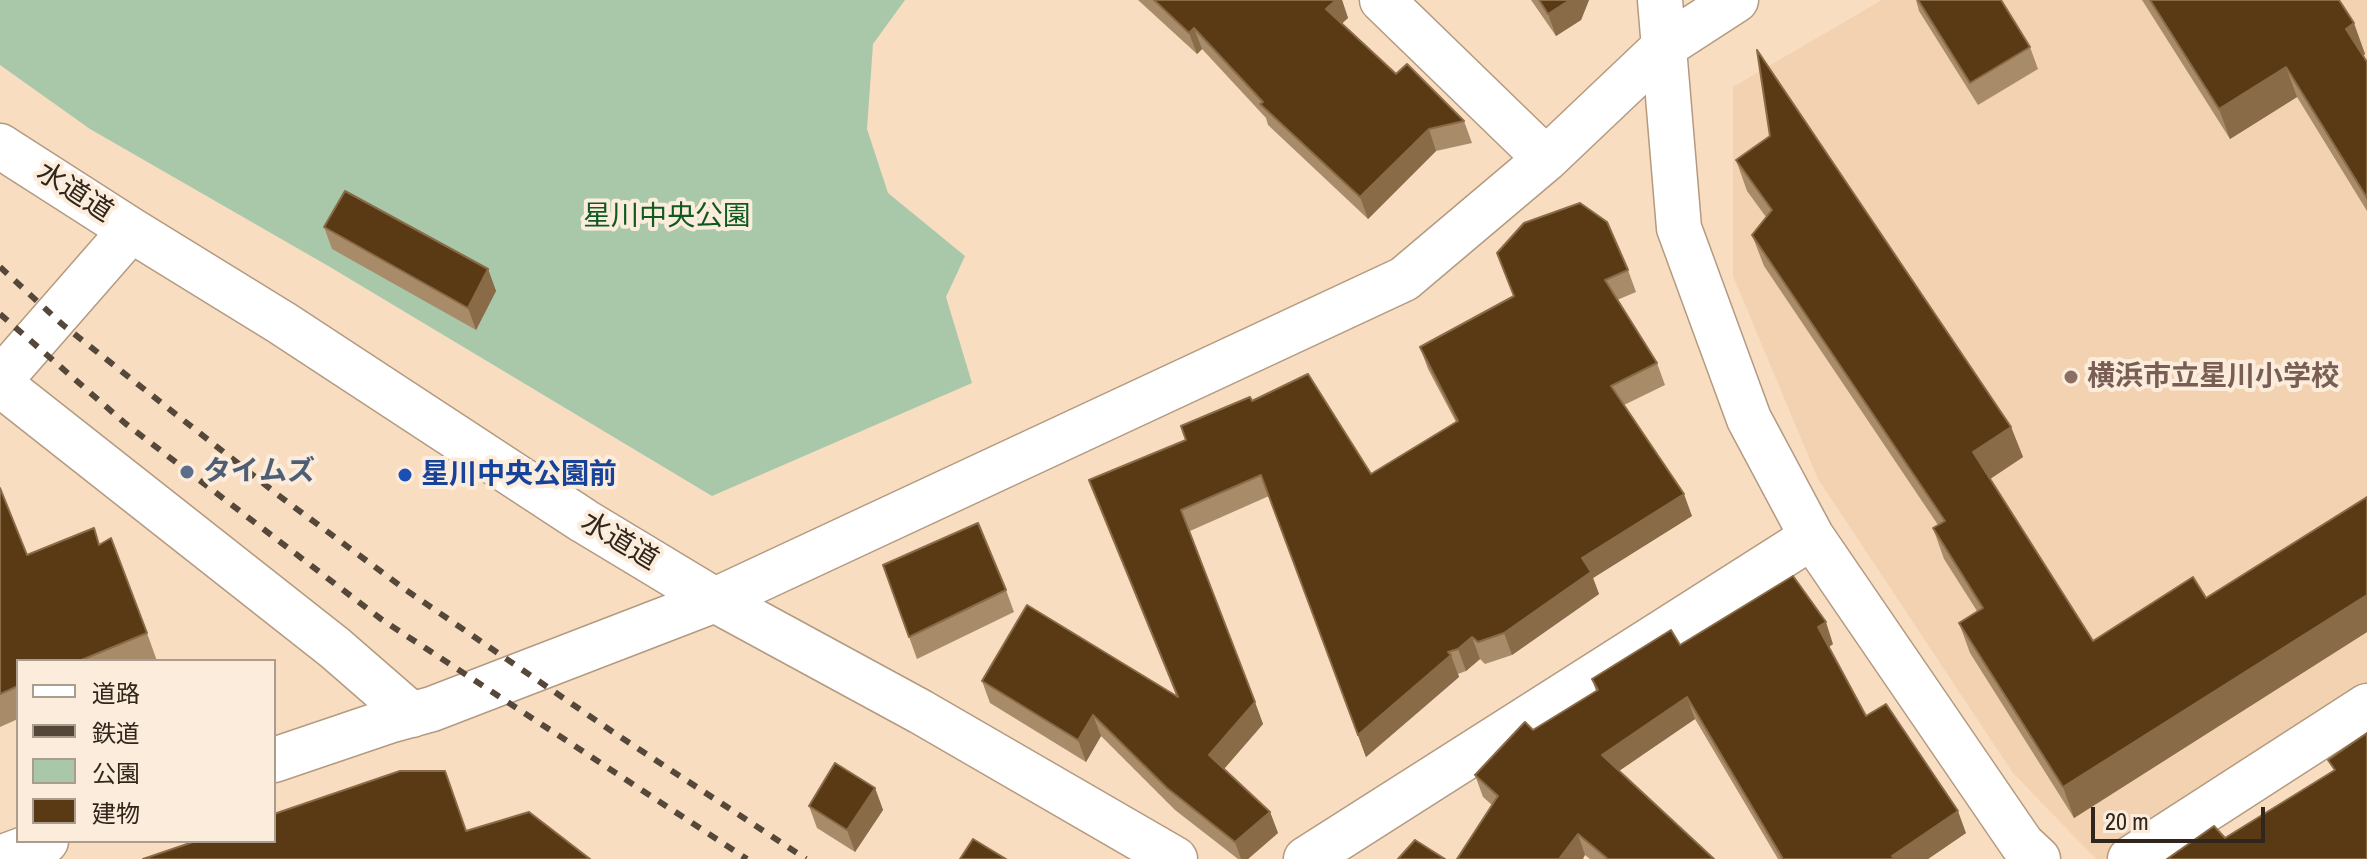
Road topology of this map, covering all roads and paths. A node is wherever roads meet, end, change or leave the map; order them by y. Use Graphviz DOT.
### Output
graph roads {
  1 [pos="1382,0"];
  2 [pos="1660,0"];
  3 [pos="1736,0"];
  4 [pos="1665,46"];
  5 [pos="0,146"];
  6 [pos="1546,159"];
  7 [pos="131,230"];
  8 [pos="0,382"];
  9 [pos="1812,537"];
  10 [pos="715,600"];
  11 [pos="2367,706"];
  12 [pos="412,715"];
  13 [pos="276,759"];
  14 [pos="41,843"];
  15 [pos="0,858"];
  16 [pos="1175,859"];
  17 [pos="1306,859"];
  18 [pos="2038,859"];
  19 [pos="2130,859"];
  1 -- 6 [label="street"];
  2 -- 4 [label="street"];
  3 -- 4 [label="street"];
  4 -- 6 [label="street"];
  4 -- 9 [label="street"];
  5 -- 7 [label="street, 水道道"];
  6 -- 10 [label="street"];
  7 -- 8 [label="street"];
  7 -- 10 [label="street, 水道道"];
  8 -- 12 [label="street"];
  9 -- 17 [label="street"];
  9 -- 18 [label="street"];
  10 -- 12 [label="street"];
  10 -- 16 [label="street, 水道道"];
  11 -- 19 [label="street"];
  12 -- 13 [label="street"];
  14 -- 15 [label="street"];
}
